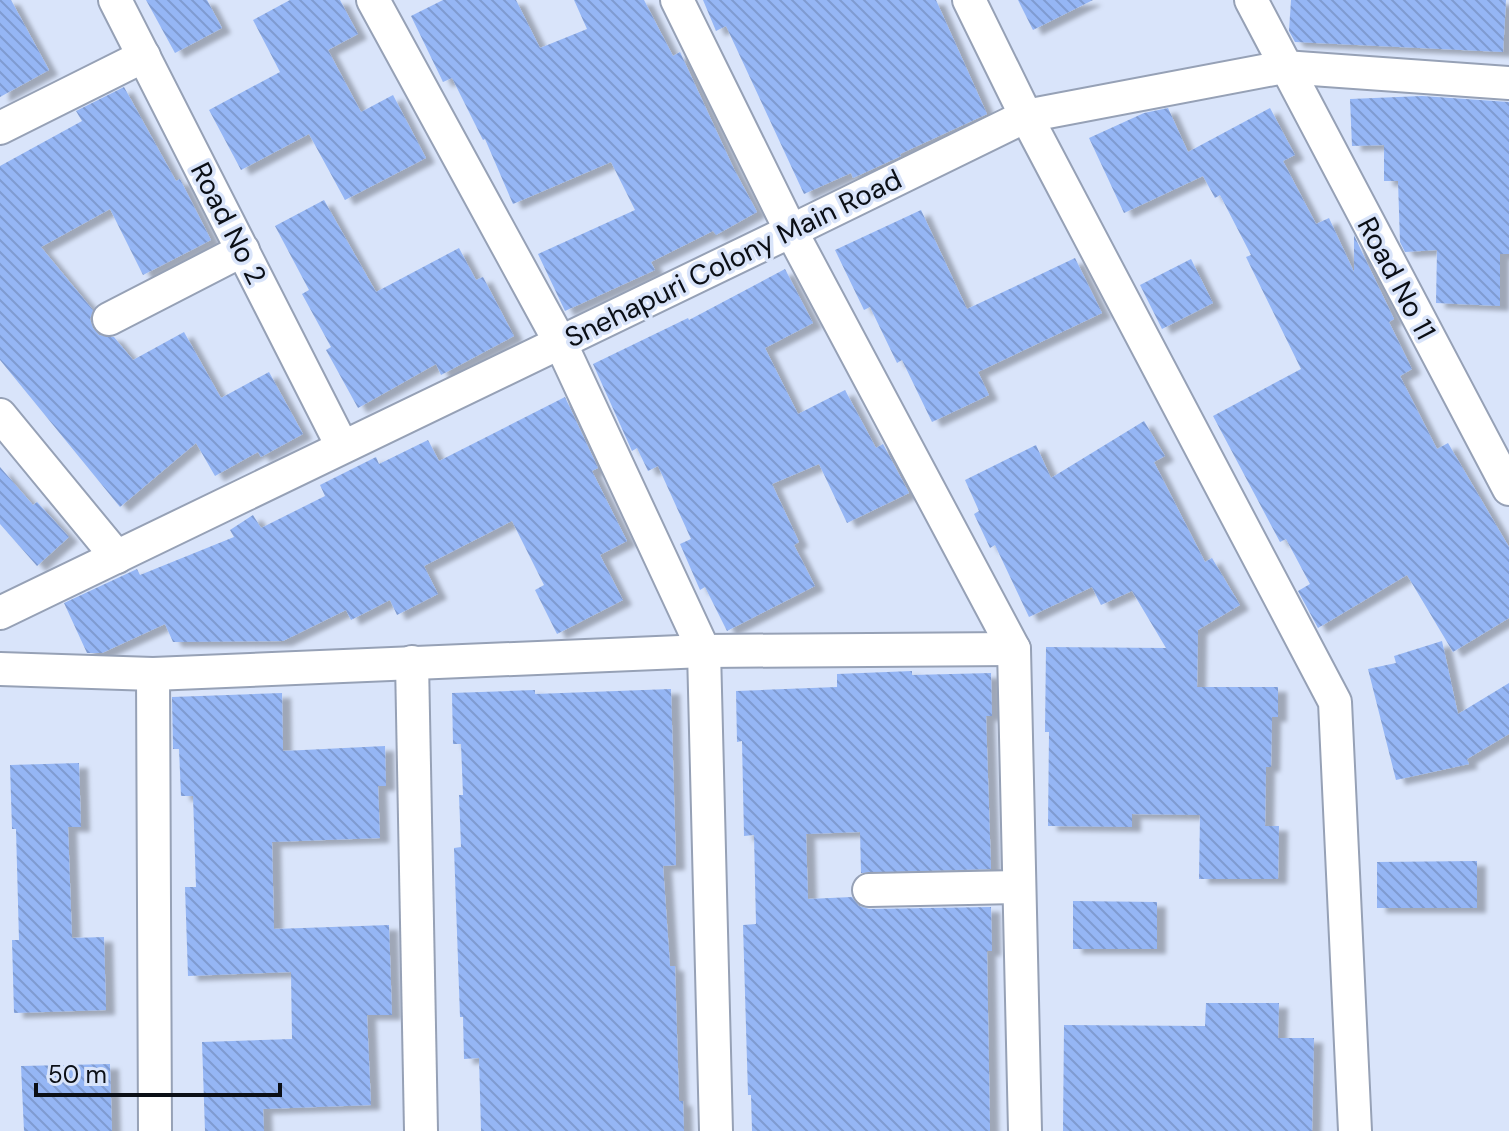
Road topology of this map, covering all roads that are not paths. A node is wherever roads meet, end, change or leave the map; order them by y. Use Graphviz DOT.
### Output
graph roads {
  1 [pos="115,0"];
  2 [pos="373,0"];
  3 [pos="677,0"];
  4 [pos="969,0"];
  5 [pos="1257,5"];
  6 [pos="144,56"];
  7 [pos="1284,67"];
  8 [pos="1509,83"];
  9 [pos="1026,116"];
  10 [pos="0,128"];
  11 [pos="791,231"];
  12 [pos="243,250"];
  13 [pos="109,319"];
  14 [pos="560,342"];
  15 [pos="0,415"];
  16 [pos="342,446"];
  17 [pos="1509,489"];
  18 [pos="117,557"];
  19 [pos="0,613"];
  20 [pos="1014,649"];
  21 [pos="704,651"];
  22 [pos="412,662"];
  23 [pos="0,669"];
  24 [pos="153,674"];
  25 [pos="1019,887"];
  26 [pos="869,890"];
  27 [pos="155,1131"];
  28 [pos="421,1131"];
  29 [pos="716,1131"];
  30 [pos="1025,1131"];
  31 [pos="1355,1131"];
  1 -- 6 [label="street, Road No 2"];
  2 -- 14 [label="street"];
  3 -- 11 [label="street"];
  4 -- 9 [label="street"];
  5 -- 7 [label="street, Road No 11"];
  6 -- 10 [label="street"];
  6 -- 12 [label="street, Road No 2"];
  7 -- 8 [label="street, Snehapuri Colony Main Road"];
  7 -- 9 [label="street, Snehapuri Colony Main Road"];
  7 -- 17 [label="street, Road No 11"];
  9 -- 11 [label="street, Snehapuri Colony Main Road"];
  9 -- 31 [label="street"];
  11 -- 14 [label="street, Snehapuri Colony Main Road"];
  11 -- 20 [label="street"];
  12 -- 13 [label="street"];
  12 -- 16 [label="street, Road No 2"];
  14 -- 16 [label="street, Snehapuri Colony Main Road"];
  14 -- 21 [label="street"];
  15 -- 18 [label="street"];
  16 -- 18 [label="street, Snehapuri Colony Main Road"];
  18 -- 19 [label="street, Snehapuri Colony Main Road"];
  20 -- 21 [label="street"];
  20 -- 25 [label="street"];
  21 -- 22 [label="street"];
  21 -- 29 [label="street"];
  22 -- 24 [label="street"];
  22 -- 28 [label="street"];
  23 -- 24 [label="street"];
  24 -- 27 [label="street"];
  25 -- 26 [label="street"];
  25 -- 30 [label="street"];
}
